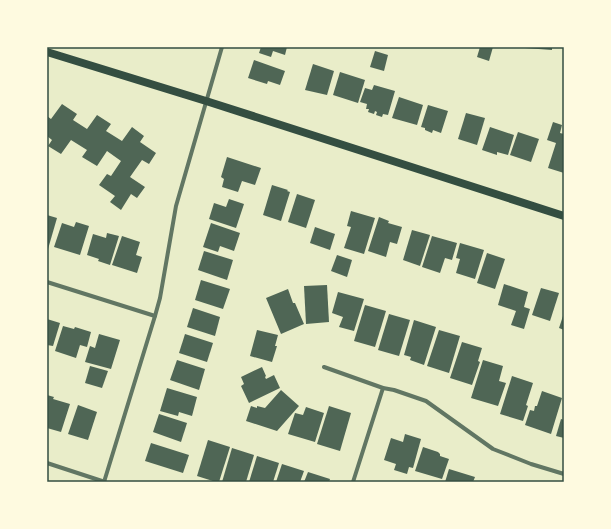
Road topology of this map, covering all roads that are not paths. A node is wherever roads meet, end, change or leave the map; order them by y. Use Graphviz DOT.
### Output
graph roads {
  1 [pos="222,47"];
  2 [pos="47,52"];
  3 [pos="206,101"];
  4 [pos="564,216"];
  5 [pos="47,282"];
  6 [pos="155,316"];
  7 [pos="324,367"];
  8 [pos="383,388"];
  9 [pos="47,463"];
  10 [pos="564,474"];
  11 [pos="104,482"];
  12 [pos="353,482"];
  1 -- 3 [label="street"];
  2 -- 3 [label="main road"];
  3 -- 4 [label="main road"];
  3 -- 6 [label="street"];
  5 -- 6 [label="street"];
  6 -- 11 [label="street"];
  7 -- 8 [label="street"];
  8 -- 10 [label="street"];
  8 -- 12 [label="street"];
  9 -- 11 [label="street"];
}
